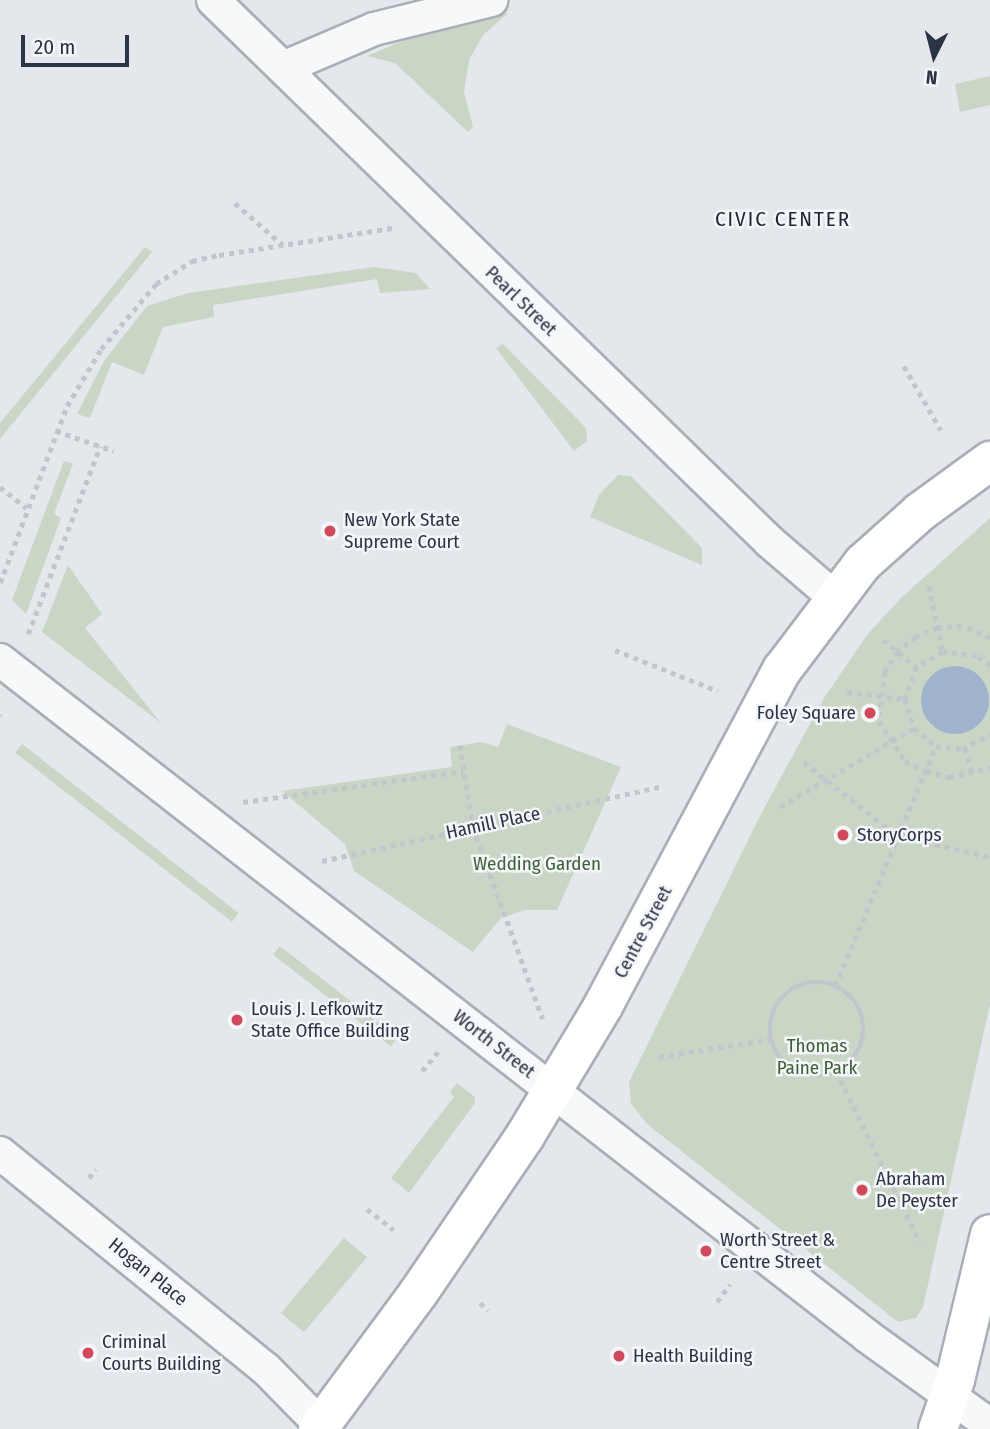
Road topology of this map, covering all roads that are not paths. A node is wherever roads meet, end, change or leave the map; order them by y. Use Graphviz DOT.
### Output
graph roads {
  1 [pos="213,0"];
  2 [pos="491,0"];
  3 [pos="283,68"];
  4 [pos="990,461"];
  5 [pos="834,597"];
  6 [pos="0,660"];
  7 [pos="553,1090"];
  8 [pos="0,1153"];
  9 [pos="990,1234"];
  10 [pos="944,1413"];
  11 [pos="990,1425"];
  12 [pos="321,1428"];
  1 -- 3 [label="street, Pearl Street"];
  2 -- 3 [label="street"];
  3 -- 5 [label="street, Pearl Street"];
  4 -- 5 [label="main road, Centre Street"];
  5 -- 7 [label="main road, Centre Street"];
  6 -- 7 [label="street, Worth Street"];
  7 -- 10 [label="street, Worth Street"];
  7 -- 12 [label="main road, Centre Street"];
  8 -- 12 [label="street, Hogan Place"];
  9 -- 10 [label="main road"];
  10 -- 11 [label="street, Worth Street"];
}
